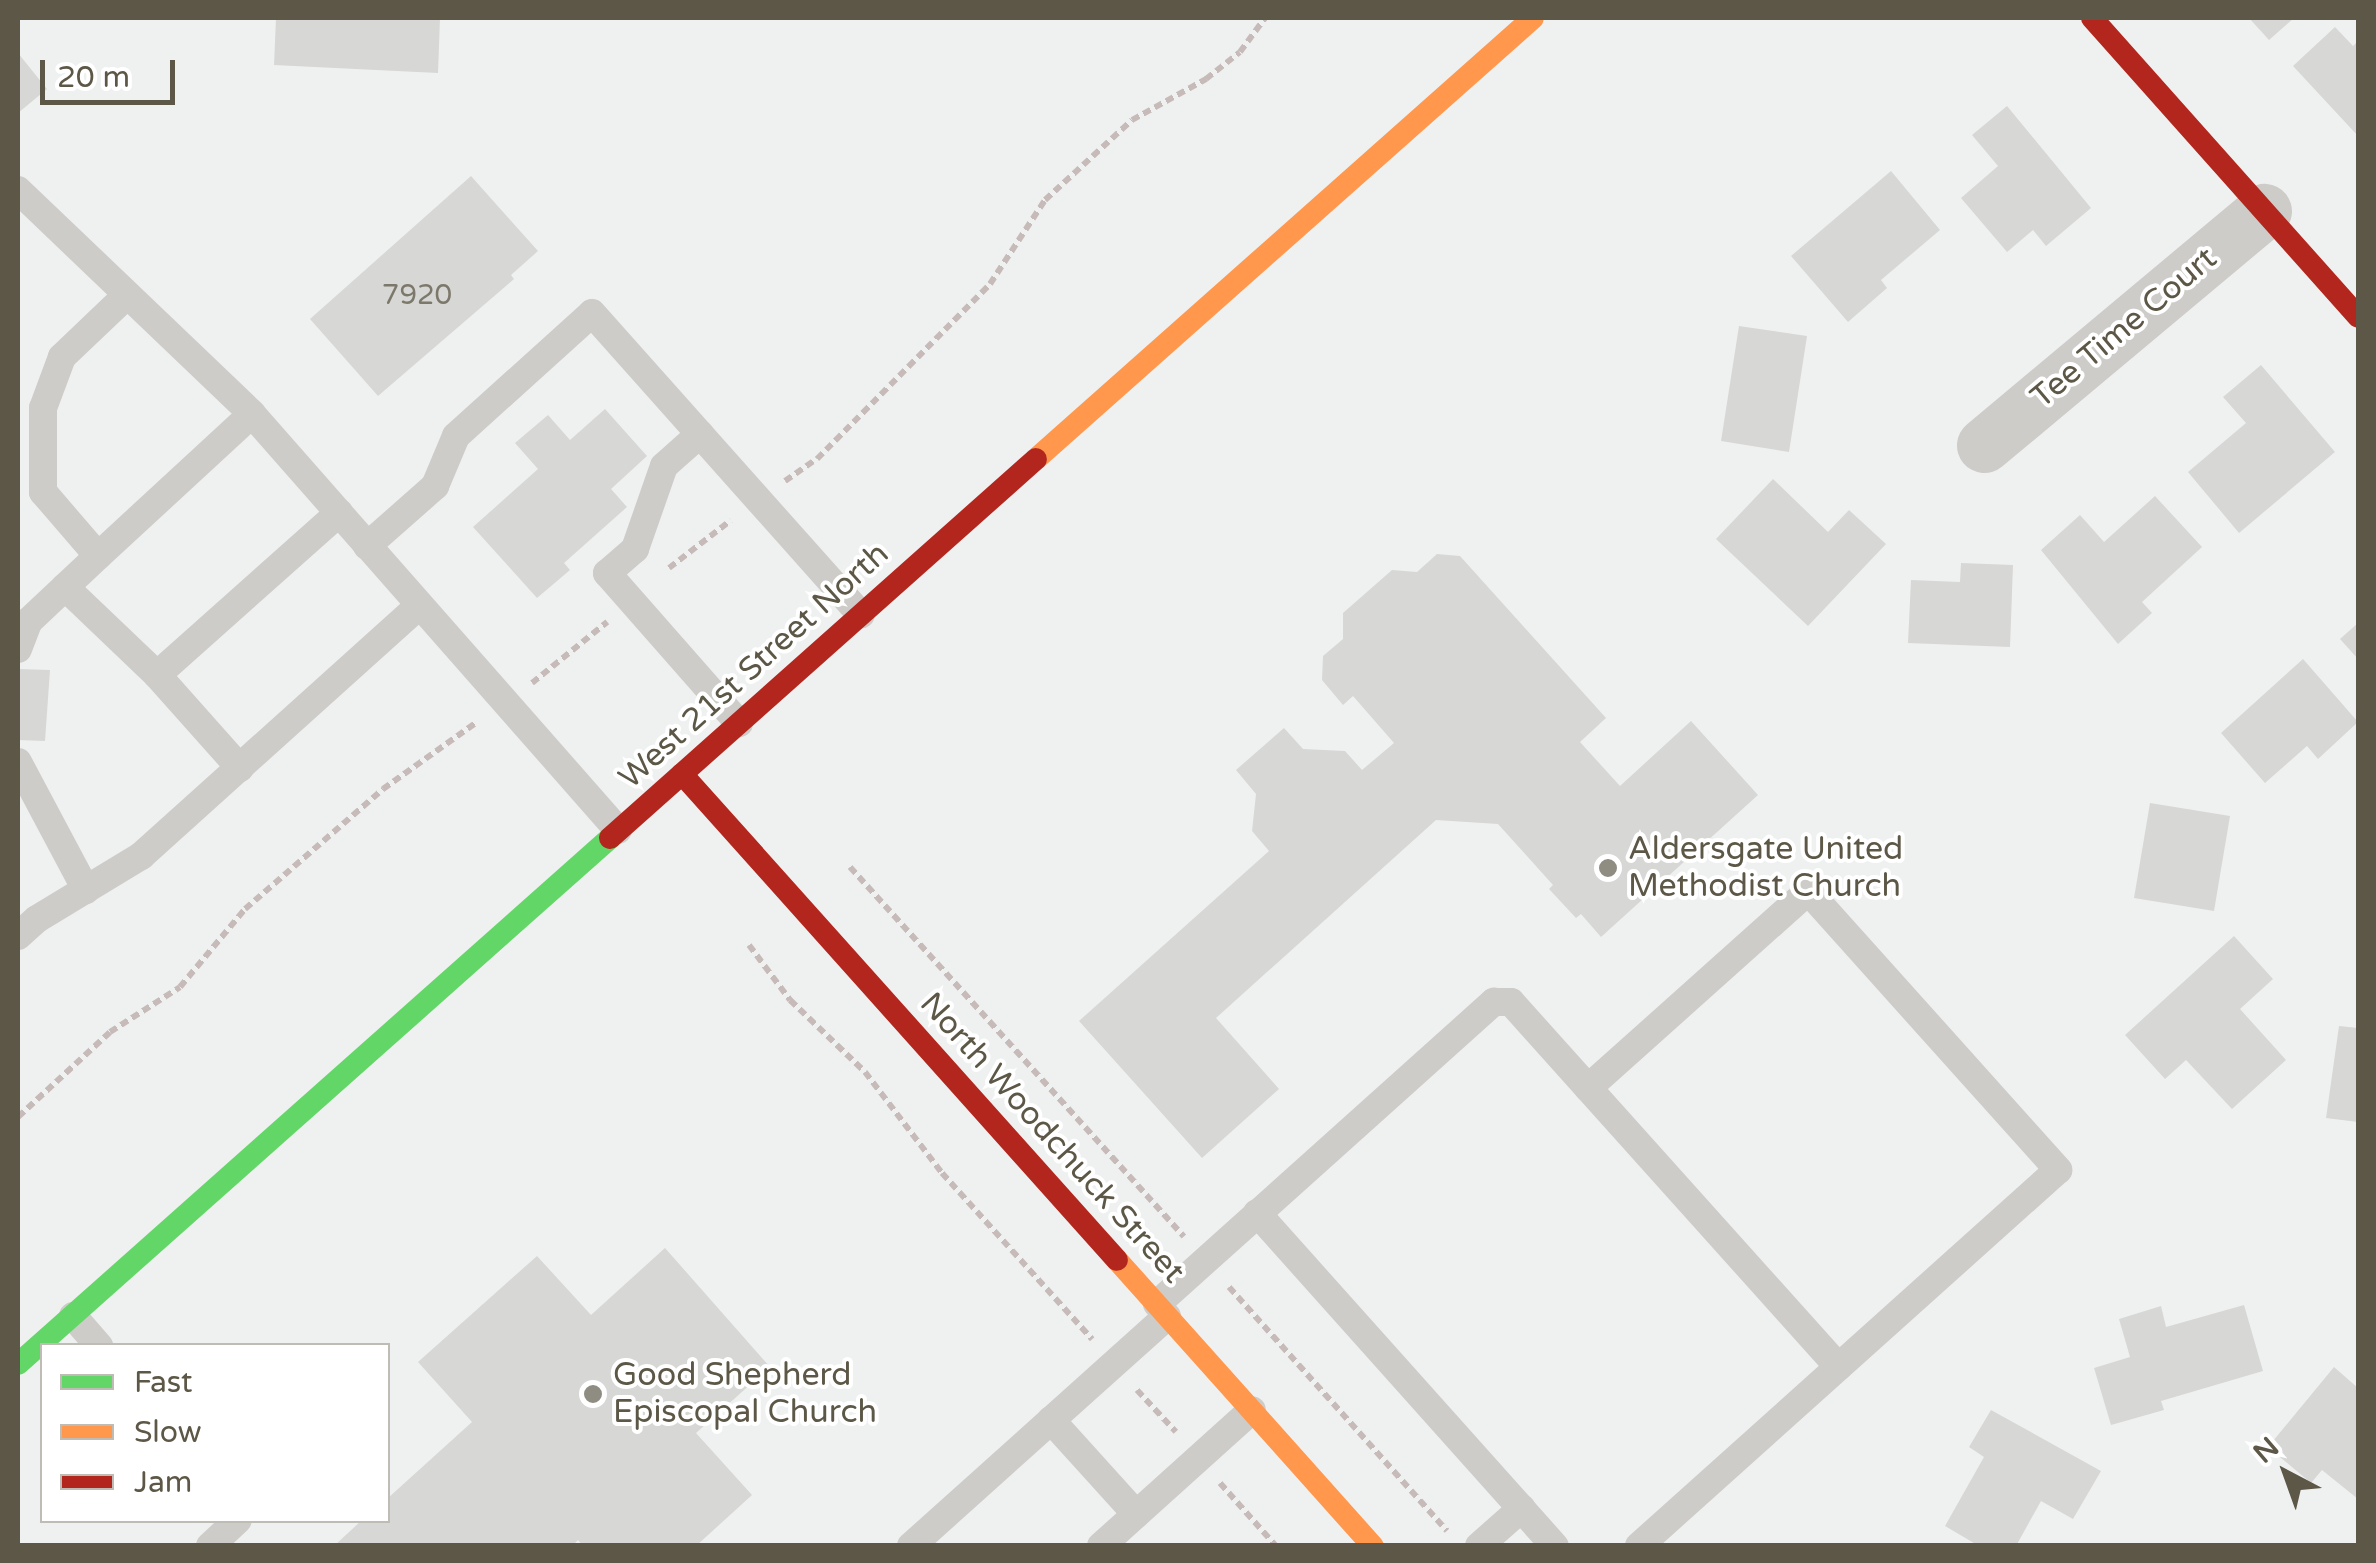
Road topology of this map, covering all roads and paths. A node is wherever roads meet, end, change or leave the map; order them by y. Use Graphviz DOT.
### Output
graph roads {
  1 [pos="1533,18"];
  2 [pos="2092,18"];
  3 [pos="18,190"];
  4 [pos="2264,211"];
  5 [pos="127,295"];
  6 [pos="2358,317"];
  7 [pos="252,414"];
  8 [pos="700,434"];
  9 [pos="1984,445"];
  10 [pos="339,514"];
  11 [pos="367,546"];
  12 [pos="98,556"];
  13 [pos="65,586"];
  14 [pos="420,606"];
  15 [pos="860,615"];
  16 [pos="18,649"];
  17 [pos="158,675"];
  18 [pos="739,723"];
  19 [pos="18,762"];
  20 [pos="240,768"];
  21 [pos="682,774"];
  22 [pos="618,830"];
  23 [pos="850,867"];
  24 [pos="86,890"];
  25 [pos="18,936"];
  26 [pos="749,944"];
  27 [pos="1588,1088"];
  28 [pos="1257,1213"];
  29 [pos="1205,1260"];
  30 [pos="1162,1310"];
  31 [pos="72,1316"];
  32 [pos="42,1343"];
  33 [pos="96,1343"];
  34 [pos="40,1344"];
  35 [pos="18,1364"];
  36 [pos="1114,1364"];
  37 [pos="1838,1367"];
  38 [pos="1252,1410"];
  39 [pos="1051,1420"];
  40 [pos="1198,1458"];
  41 [pos="1522,1508"];
  42 [pos="1136,1514"];
  43 [pos="235,1523"];
  44 [pos="210,1546"];
  45 [pos="910,1546"];
  46 [pos="1101,1546"];
  47 [pos="1276,1546"];
  48 [pos="1374,1546"];
  49 [pos="1460,1546"];
  50 [pos="1479,1546"];
  51 [pos="1555,1546"];
  52 [pos="1640,1546"];
  1 -- 15 [label="main road, West 21st Street North"];
  2 -- 4 [label="main road"];
  3 -- 5 [label="lane"];
  4 -- 6 [label="main road"];
  4 -- 9 [label="street, Tee Time Court"];
  5 -- 7 [label="lane"];
  5 -- 12 [label="lane"];
  7 -- 10 [label="lane"];
  7 -- 12 [label="lane"];
  8 -- 11 [label="lane"];
  8 -- 15 [label="lane"];
  8 -- 18 [label="lane"];
  10 -- 11 [label="lane"];
  10 -- 17 [label="lane"];
  11 -- 14 [label="lane"];
  12 -- 13 [label="lane"];
  13 -- 16 [label="lane"];
  13 -- 17 [label="lane"];
  14 -- 20 [label="lane"];
  14 -- 22 [label="lane"];
  15 -- 18 [label="main road, West 21st Street North"];
  17 -- 20 [label="lane"];
  18 -- 21 [label="main road, West 21st Street North"];
  19 -- 24 [label="lane"];
  20 -- 24 [label="lane"];
  21 -- 22 [label="main road, West 21st Street North"];
  21 -- 30 [label="main road, North Woodchuck Street"];
  22 -- 31 [label="main road, West 21st Street North"];
  23 -- 29 [label="path"];
  24 -- 25 [label="lane"];
  26 -- 36 [label="path"];
  27 -- 28 [label="lane"];
  27 -- 37 [label="lane"];
  27 -- 37 [label="lane"];
  28 -- 29 [label="lane"];
  28 -- 41 [label="lane"];
  29 -- 30 [label="lane"];
  29 -- 49 [label="path"];
  30 -- 36 [label="lane"];
  30 -- 38 [label="main road, North Woodchuck Street"];
  31 -- 32 [label="main road, West 21st Street North"];
  31 -- 33 [label="lane"];
  34 -- 35 [label="main road, West 21st Street North"];
  36 -- 39 [label="lane"];
  36 -- 40 [label="path"];
  37 -- 52 [label="lane"];
  38 -- 40 [label="lane"];
  38 -- 48 [label="main road, North Woodchuck Street"];
  39 -- 42 [label="lane"];
  39 -- 45 [label="lane"];
  40 -- 42 [label="lane"];
  40 -- 47 [label="path"];
  41 -- 50 [label="lane"];
  41 -- 51 [label="lane"];
  42 -- 46 [label="lane"];
  43 -- 44 [label="lane"];
}
